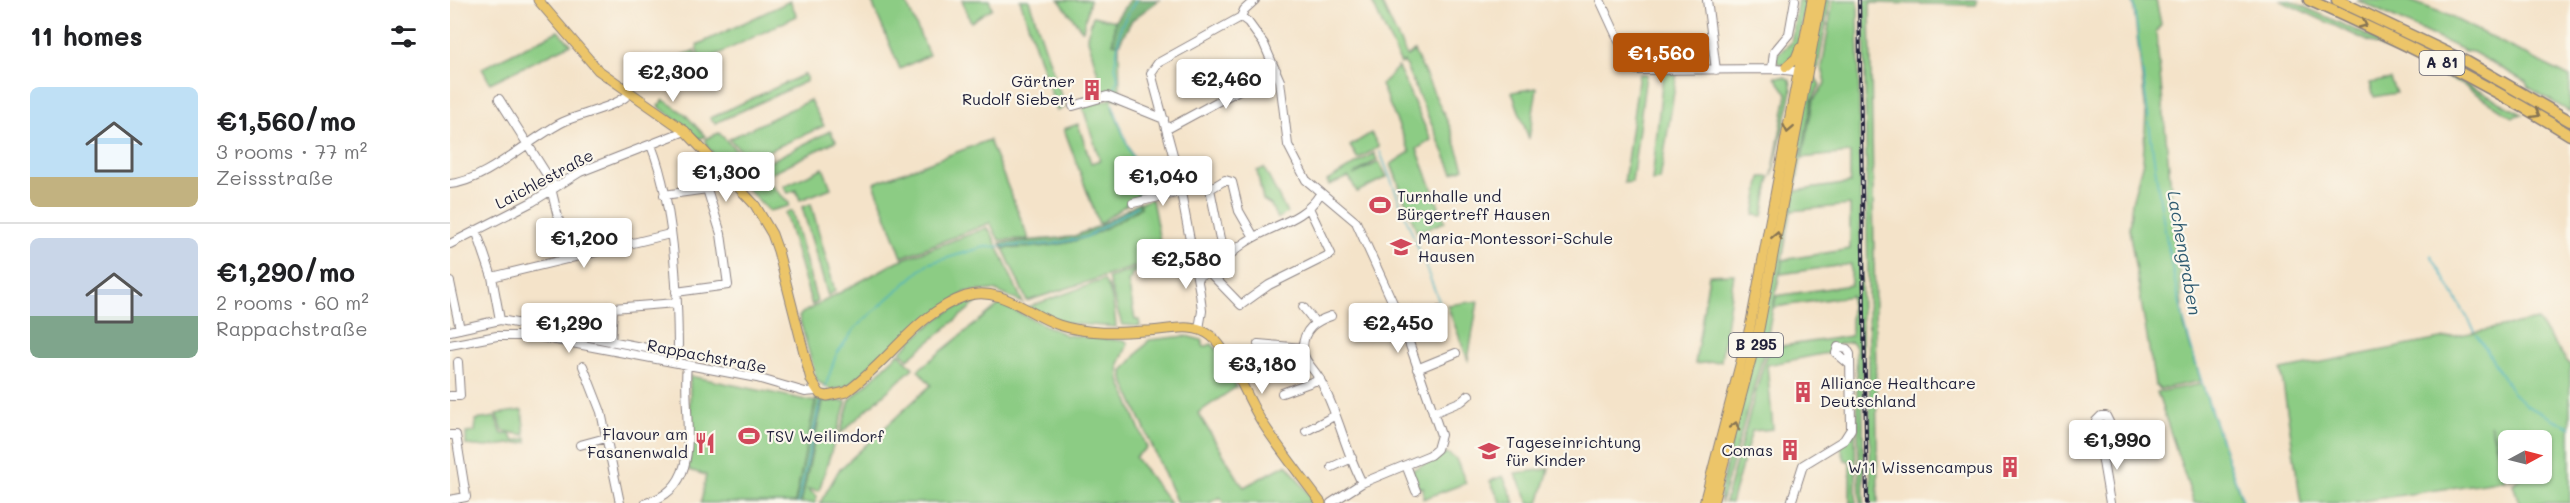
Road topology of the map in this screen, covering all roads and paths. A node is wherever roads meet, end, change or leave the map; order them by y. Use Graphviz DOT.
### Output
graph roads {
  1 [pos="538,0"];
  2 [pos="1255,0"];
  3 [pos="1600,0"];
  4 [pos="1707,0"];
  5 [pos="1795,0"];
  6 [pos="1812,0"];
  7 [pos="1821,0"];
  8 [pos="2309,0"];
  9 [pos="2337,0"];
  10 [pos="1241,17"];
  11 [pos="1803,44"];
  12 [pos="1779,69"];
  13 [pos="1276,70"];
  14 [pos="1716,70"];
  15 [pos="1803,72"];
  16 [pos="1795,91"];
  17 [pos="630,92"];
  18 [pos="500,99"];
  19 [pos="1073,106"];
  20 [pos="1164,119"];
  21 [pos="2570,121"];
  22 [pos="1167,129"];
  23 [pos="686,131"];
  24 [pos="2570,135"];
  25 [pos="528,144"];
  26 [pos="651,145"];
  27 [pos="687,175"];
  28 [pos="450,184"];
  29 [pos="553,187"];
  30 [pos="688,190"];
  31 [pos="1180,192"];
  32 [pos="1320,194"];
  33 [pos="664,195"];
  34 [pos="1138,201"];
  35 [pos="1309,208"];
  36 [pos="477,230"];
  37 [pos="670,234"];
  38 [pos="1254,237"];
  39 [pos="450,244"];
  40 [pos="1231,253"];
  41 [pos="568,260"];
  42 [pos="1209,272"];
  43 [pos="1197,276"];
  44 [pos="492,277"];
  45 [pos="450,282"];
  46 [pos="676,292"];
  47 [pos="676,303"];
  48 [pos="1303,307"];
  49 [pos="1439,310"];
  50 [pos="1331,316"];
  51 [pos="500,320"];
  52 [pos="1314,322"];
  53 [pos="1402,325"];
  54 [pos="460,329"];
  55 [pos="1199,329"];
  56 [pos="450,331"];
  57 [pos="611,342"];
  58 [pos="1258,344"];
  59 [pos="450,345"];
  60 [pos="1303,348"];
  61 [pos="1456,353"];
  62 [pos="678,354"];
  63 [pos="458,362"];
  64 [pos="677,363"];
  65 [pos="1849,364"];
  66 [pos="687,365"];
  67 [pos="583,366"];
  68 [pos="1417,369"];
  69 [pos="1320,379"];
  70 [pos="816,391"];
  71 [pos="1282,393"];
  72 [pos="1469,395"];
  73 [pos="450,396"];
  74 [pos="1433,413"];
  75 [pos="1334,416"];
  76 [pos="1306,430"];
  77 [pos="450,435"];
  78 [pos="606,438"];
  79 [pos="2100,444"];
  80 [pos="580,445"];
  81 [pos="2143,448"];
  82 [pos="2102,455"];
  83 [pos="1352,458"];
  84 [pos="1406,465"];
  85 [pos="1332,467"];
  86 [pos="1360,485"];
  87 [pos="1416,491"];
  88 [pos="450,500"];
  89 [pos="620,503"];
  90 [pos="646,503"];
  91 [pos="1321,503"];
  92 [pos="1331,503"];
  93 [pos="1342,503"];
  94 [pos="1704,503"];
  95 [pos="1713,503"];
  96 [pos="1791,503"];
  97 [pos="2110,503"];
  1 -- 17 [label="main road"];
  2 -- 10 [label="street"];
  3 -- 14 [label="street"];
  4 -- 14 [label="street"];
  5 -- 12 [label="street"];
  6 -- 11 [label="main road, B 295"];
  7 -- 15 [label="main road, B 295"];
  8 -- 24 [label="highway, A 81, one-way"];
  9 -- 21 [label="highway, A 81"];
  10 -- 13 [label="street"];
  10 -- 20 [label="street"];
  11 -- 12 [label="main road"];
  11 -- 15 [label="main road, B 295"];
  12 -- 14 [label="street"];
  12 -- 15 [label="street"];
  12 -- 16 [label="main road"];
  13 -- 22 [label="street"];
  13 -- 32 [label="street"];
  15 -- 16 [label="main road, B 295"];
  95 -- 15 [label="main road, B 295, one-way"];
  16 -- 94 [label="main road, B 295, one-way"];
  17 -- 23 [label="main road"];
  17 -- 25 [label="street"];
  18 -- 25 [label="street"];
  19 -- 20 [label="street"];
  20 -- 22 [label="street"];
  22 -- 31 [label="street"];
  23 -- 26 [label="street, Laichlestraße"];
  23 -- 70 [label="main road"];
  25 -- 28 [label="street"];
  25 -- 29 [label="street"];
  26 -- 29 [label="street, Laichlestraße"];
  26 -- 33 [label="street"];
  27 -- 30 [label="street"];
  29 -- 36 [label="street, Laichlestraße"];
  29 -- 41 [label="street"];
  30 -- 33 [label="street"];
  30 -- 46 [label="street"];
  31 -- 34 [label="street"];
  31 -- 43 [label="street"];
  32 -- 35 [label="street"];
  32 -- 53 [label="street"];
  33 -- 37 [label="street"];
  35 -- 38 [label="street"];
  35 -- 42 [label="street"];
  36 -- 39 [label="street, Laichlestraße"];
  36 -- 44 [label="street"];
  37 -- 41 [label="street"];
  37 -- 46 [label="street"];
  38 -- 40 [label="street"];
  38 -- 40 [label="street"];
  40 -- 42 [label="street"];
  41 -- 44 [label="street"];
  42 -- 43 [label="street"];
  43 -- 55 [label="street"];
  44 -- 51 [label="street"];
  45 -- 54 [label="street"];
  46 -- 47 [label="street"];
  47 -- 57 [label="street"];
  47 -- 62 [label="street"];
  48 -- 52 [label="street"];
  49 -- 53 [label="street"];
  50 -- 52 [label="street"];
  51 -- 54 [label="street"];
  51 -- 57 [label="street"];
  52 -- 60 [label="street"];
  53 -- 68 [label="street"];
  54 -- 56 [label="street"];
  55 -- 70 [label="main road"];
  55 -- 91 [label="main road"];
  57 -- 62 [label="street"];
  58 -- 60 [label="street"];
  59 -- 64 [label="street, Rappachstraße"];
  60 -- 69 [label="street"];
  61 -- 68 [label="street"];
  62 -- 64 [label="street"];
  63 -- 73 [label="street"];
  64 -- 66 [label="street, Rappachstraße"];
  65 -- 96 [label="street"];
  66 -- 70 [label="street, Rappachstraße"];
  66 -- 90 [label="street"];
  67 -- 78 [label="street"];
  68 -- 74 [label="street"];
  69 -- 71 [label="street"];
  69 -- 75 [label="street"];
  72 -- 74 [label="street"];
  74 -- 84 [label="street"];
  75 -- 76 [label="street"];
  75 -- 83 [label="street"];
  77 -- 88 [label="street"];
  78 -- 80 [label="street"];
  78 -- 89 [label="street"];
  79 -- 82 [label="street"];
  81 -- 82 [label="street"];
  82 -- 97 [label="street"];
  83 -- 85 [label="street"];
  83 -- 86 [label="street"];
  84 -- 86 [label="street"];
  84 -- 87 [label="street"];
  86 -- 92 [label="street"];
  86 -- 93 [label="street"];
}
